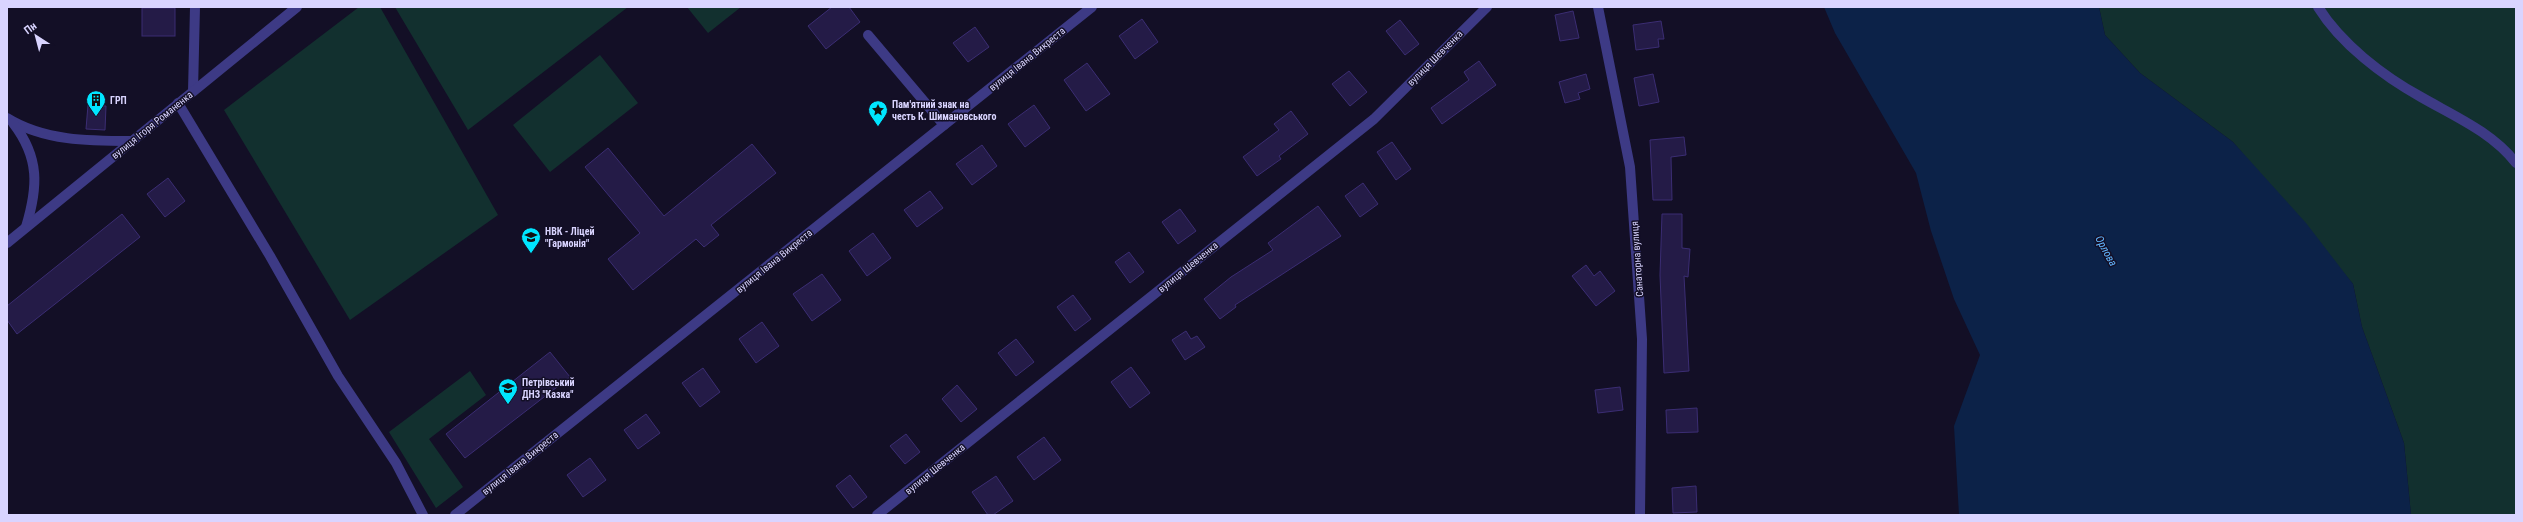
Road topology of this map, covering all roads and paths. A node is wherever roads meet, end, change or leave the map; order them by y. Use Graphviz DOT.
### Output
graph roads {
  1 [pos="195,7"];
  2 [pos="297,7"];
  3 [pos="1092,7"];
  4 [pos="1487,7"];
  5 [pos="1598,7"];
  6 [pos="2318,7"];
  7 [pos="868,35"];
  8 [pos="193,91"];
  9 [pos="178,103"];
  10 [pos="9,119"];
  11 [pos="944,125"];
  12 [pos="132,141"];
  13 [pos="2516,163"];
  14 [pos="26,227"];
  15 [pos="7,243"];
  16 [pos="423,515"];
  17 [pos="455,515"];
  18 [pos="877,515"];
  19 [pos="1640,515"];
  1 -- 8 [label="street"];
  2 -- 8 [label="street, вулиця Ігоря Романенка"];
  3 -- 11 [label="street, вулиця Івана Викреста"];
  4 -- 18 [label="street, вулиця Шевченка"];
  5 -- 19 [label="street, Санаторна вулиця"];
  6 -- 13 [label="street"];
  7 -- 11 [label="street"];
  8 -- 9 [label="street, вулиця Ігоря Романенка"];
  9 -- 12 [label="street, вулиця Ігоря Романенка"];
  9 -- 16 [label="street"];
  10 -- 12 [label="street"];
  10 -- 14 [label="street"];
  11 -- 17 [label="street, вулиця Івана Викреста"];
  12 -- 14 [label="street, вулиця Ігоря Романенка"];
  14 -- 15 [label="street, вулиця Ігоря Романенка"];
}
